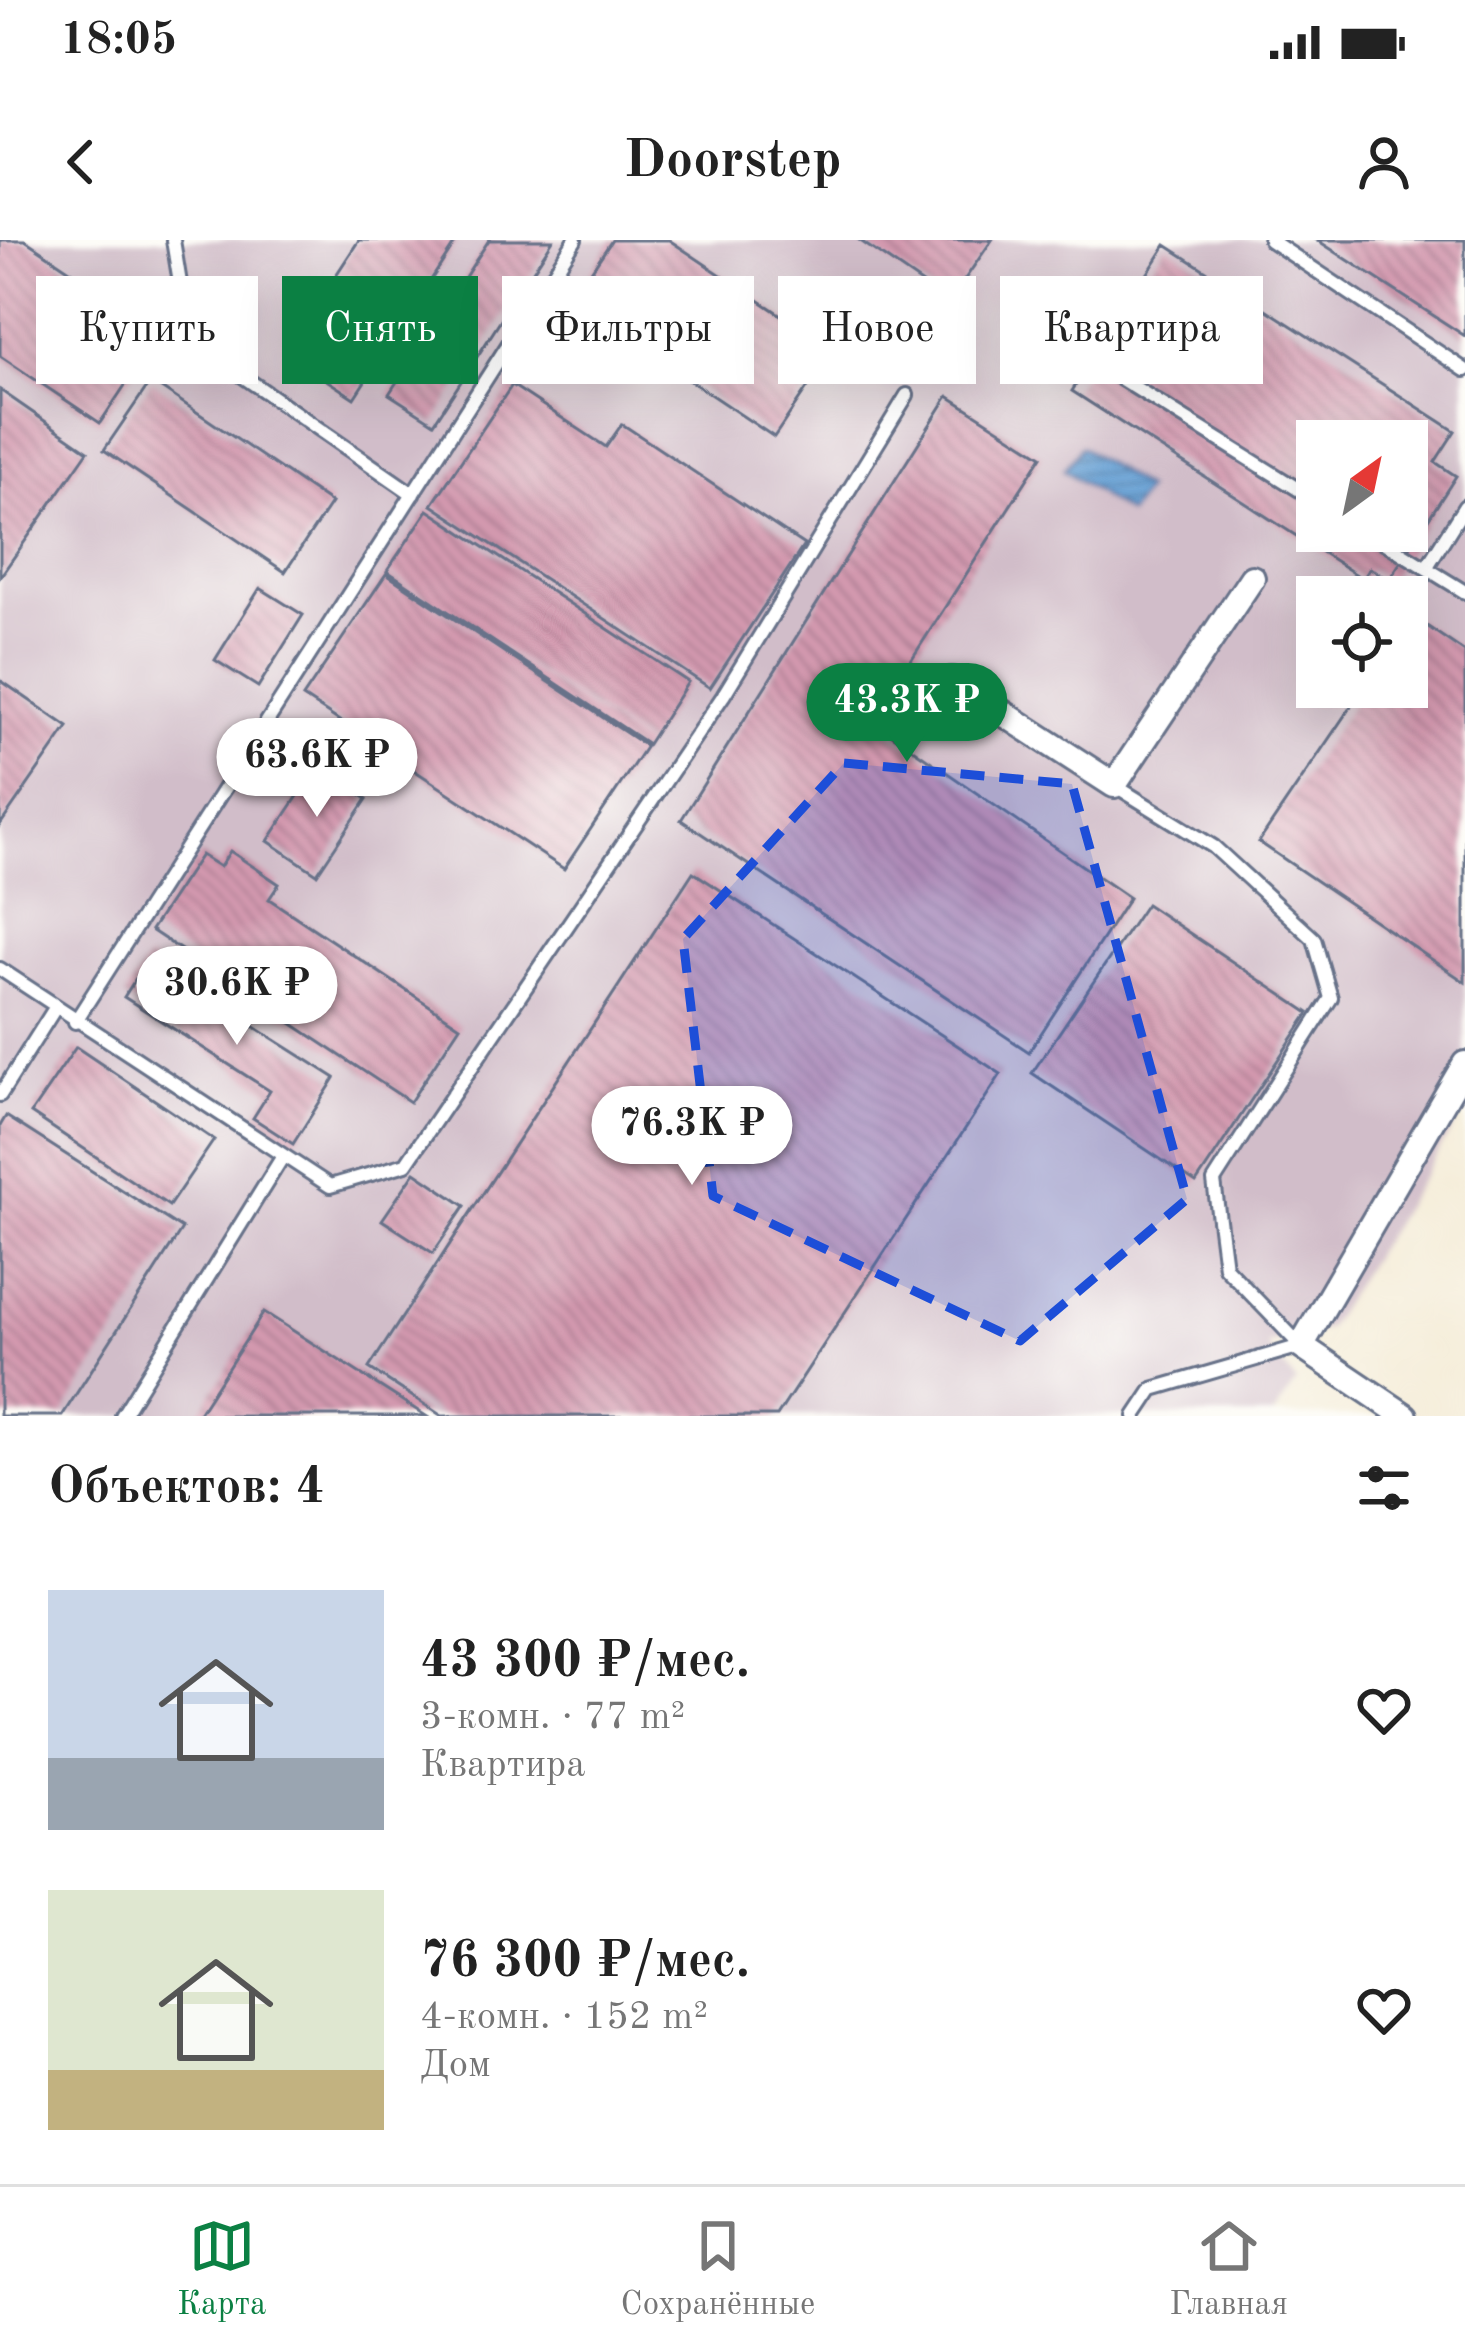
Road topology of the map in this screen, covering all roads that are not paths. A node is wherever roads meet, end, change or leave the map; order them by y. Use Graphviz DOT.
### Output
graph roads {
  1 [pos="173,240"];
  2 [pos="575,240"];
  3 [pos="1270,240"];
  4 [pos="1465,370"];
  5 [pos="1129,384"];
  6 [pos="907,395"];
  7 [pos="1296,488"];
  8 [pos="413,494"];
  9 [pos="1465,506"];
  10 [pos="1400,552"];
  11 [pos="1426,568"];
  12 [pos="1252,578"];
  13 [pos="1465,592"];
  14 [pos="952,680"];
  15 [pos="1114,785"];
  16 [pos="0,969"];
  17 [pos="56,1008"];
  18 [pos="75,1022"];
  19 [pos="1465,1064"];
  20 [pos="0,1095"];
  21 [pos="283,1156"];
  22 [pos="1300,1346"];
  23 [pos="122,1416"];
  24 [pos="1135,1416"];
  25 [pos="1406,1416"];
  1 -- 8 [label="lane"];
  2 -- 8 [label="lane"];
  3 -- 4 [label="lane"];
  5 -- 7 [label="lane"];
  6 -- 21 [label="lane"];
  8 -- 18 [label="lane"];
  9 -- 11 [label="lane"];
  10 -- 11 [label="lane"];
  11 -- 13 [label="lane"];
  12 -- 15 [label="street"];
  14 -- 15 [label="street"];
  15 -- 22 [label="lane"];
  16 -- 17 [label="lane"];
  17 -- 18 [label="lane"];
  17 -- 20 [label="lane"];
  18 -- 21 [label="lane"];
  19 -- 22 [label="street"];
  21 -- 23 [label="lane"];
  22 -- 24 [label="lane"];
  22 -- 25 [label="street"];
}
